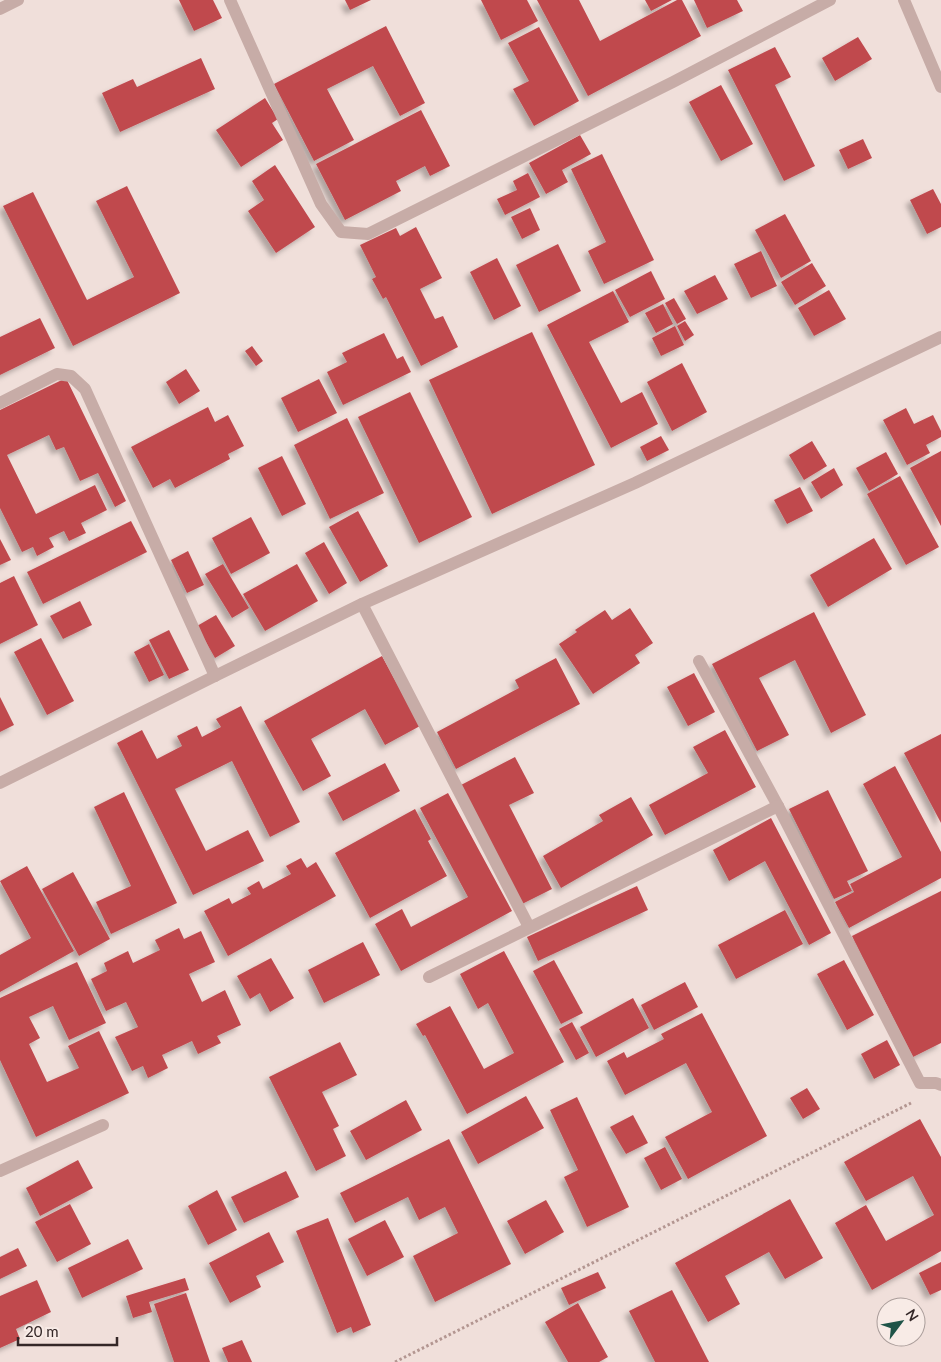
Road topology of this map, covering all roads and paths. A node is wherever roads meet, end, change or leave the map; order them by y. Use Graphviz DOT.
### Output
graph roads {
  1 [pos="18,0"];
  2 [pos="230,0"];
  3 [pos="830,0"];
  4 [pos="904,0"];
  5 [pos="0,9"];
  6 [pos="941,87"];
  7 [pos="941,337"];
  8 [pos="0,403"];
  9 [pos="362,604"];
  10 [pos="699,662"];
  11 [pos="215,676"];
  12 [pos="0,783"];
  13 [pos="778,806"];
  14 [pos="528,927"];
  15 [pos="429,977"];
  16 [pos="941,1085"];
  17 [pos="915,1101"];
  18 [pos="103,1125"];
  19 [pos="0,1171"];
  20 [pos="395,1362"];
  1 -- 5 [label="street"];
  2 -- 3 [label="street"];
  4 -- 6 [label="street"];
  7 -- 9 [label="street"];
  8 -- 11 [label="street"];
  9 -- 11 [label="street"];
  9 -- 14 [label="street"];
  10 -- 13 [label="street"];
  11 -- 12 [label="street"];
  13 -- 14 [label="street"];
  13 -- 16 [label="street"];
  14 -- 15 [label="street"];
  17 -- 20 [label="path"];
  18 -- 19 [label="street"];
}
